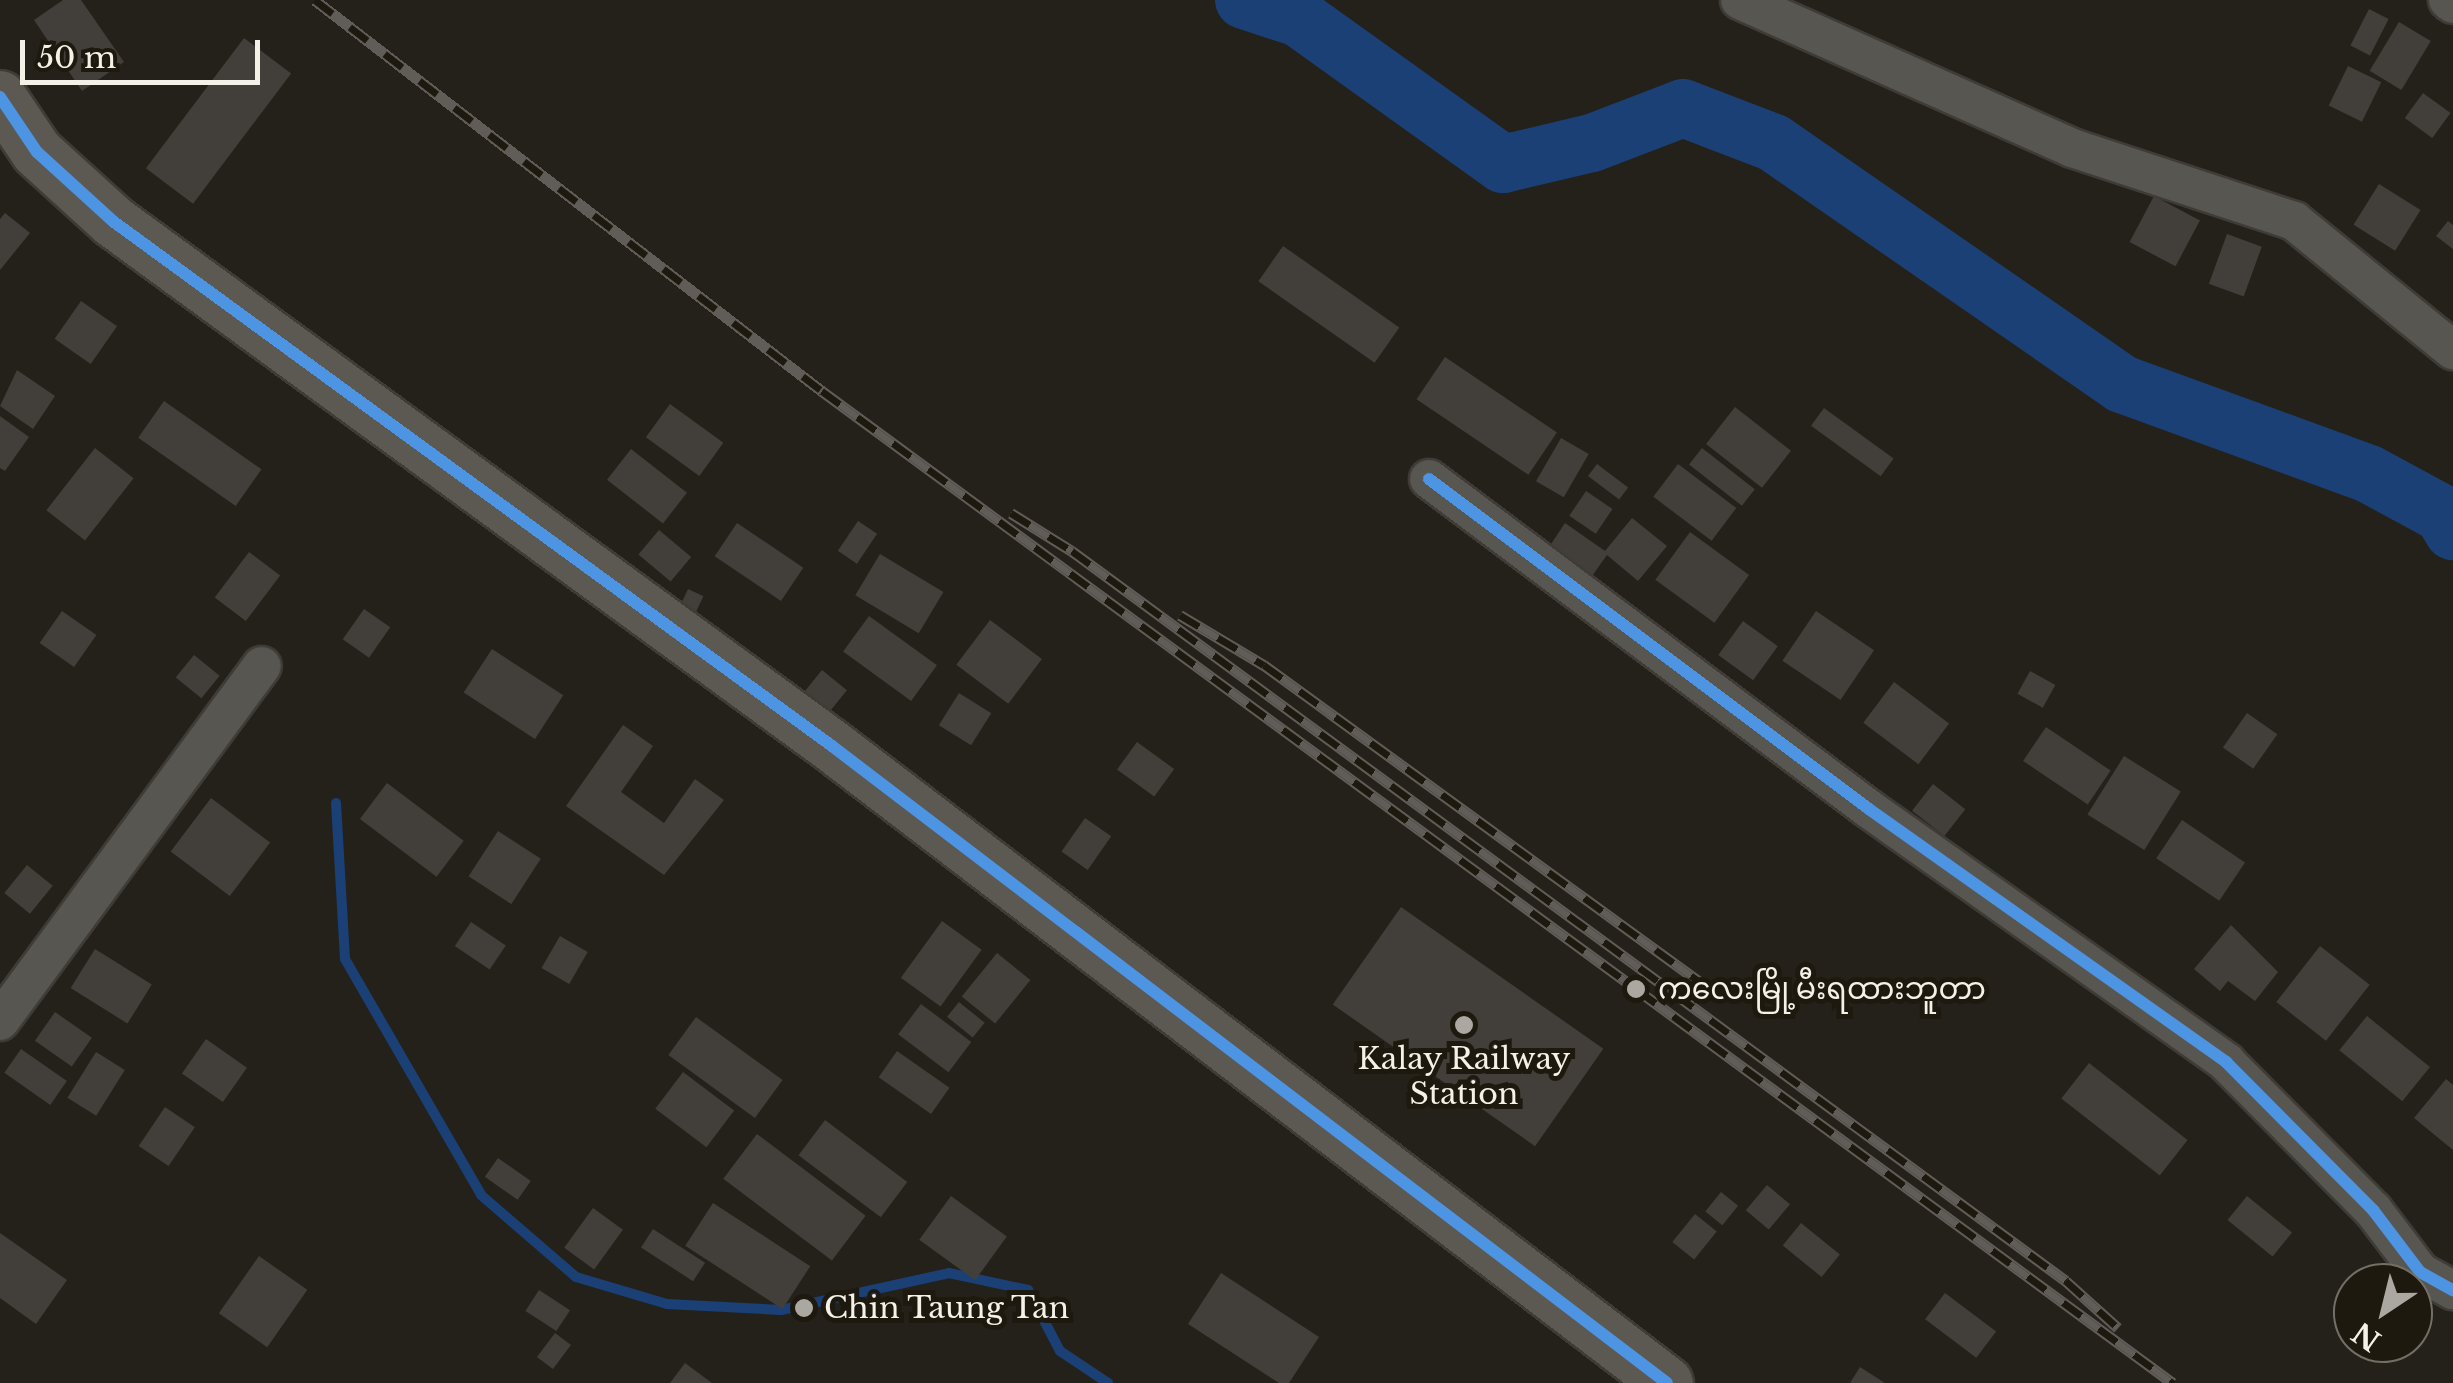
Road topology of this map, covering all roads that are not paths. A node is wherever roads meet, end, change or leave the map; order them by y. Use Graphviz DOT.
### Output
graph roads {
  1 [pos="1740,0"];
  2 [pos="1,102"];
  3 [pos="2453,350"];
  4 [pos="1428,478"];
  5 [pos="262,666"];
  6 [pos="0,1021"];
  7 [pos="2453,1290"];
  8 [pos="1667,1383"];
  1 -- 3 [label="street"];
  2 -- 8 [label="street"];
  4 -- 7 [label="street"];
  5 -- 6 [label="street"];
}
